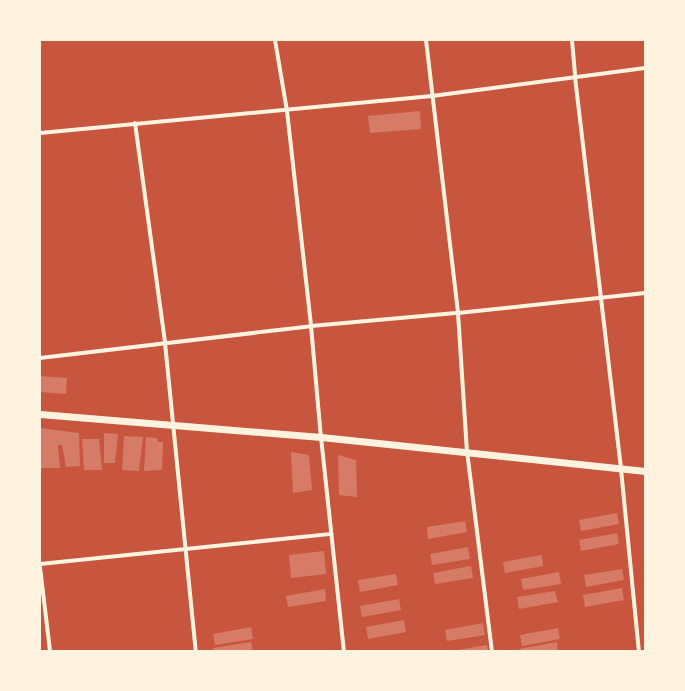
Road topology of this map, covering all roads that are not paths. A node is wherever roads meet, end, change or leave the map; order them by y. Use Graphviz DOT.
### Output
graph roads {
  1 [pos="275,40"];
  2 [pos="426,40"];
  3 [pos="572,40"];
  4 [pos="645,68"];
  5 [pos="575,77"];
  6 [pos="432,96"];
  7 [pos="287,111"];
  8 [pos="135,123"];
  9 [pos="40,132"];
  10 [pos="645,293"];
  11 [pos="601,298"];
  12 [pos="458,313"];
  13 [pos="311,326"];
  14 [pos="165,343"];
  15 [pos="40,358"];
  16 [pos="40,414"];
  17 [pos="173,424"];
  18 [pos="321,437"];
  19 [pos="467,451"];
  20 [pos="621,468"];
  21 [pos="645,471"];
  22 [pos="331,534"];
  23 [pos="185,549"];
  24 [pos="40,566"];
  25 [pos="50,651"];
  26 [pos="196,651"];
  27 [pos="344,651"];
  28 [pos="492,651"];
  29 [pos="639,651"];
  1 -- 7 [label="street"];
  2 -- 6 [label="street"];
  3 -- 5 [label="street"];
  4 -- 5 [label="street"];
  5 -- 6 [label="street"];
  5 -- 11 [label="street"];
  6 -- 7 [label="street"];
  6 -- 12 [label="street"];
  7 -- 8 [label="street"];
  7 -- 13 [label="street"];
  8 -- 9 [label="street"];
  8 -- 14 [label="street"];
  10 -- 11 [label="street"];
  11 -- 12 [label="street"];
  11 -- 20 [label="street"];
  12 -- 13 [label="street"];
  12 -- 19 [label="street"];
  13 -- 14 [label="street"];
  13 -- 18 [label="street"];
  14 -- 15 [label="street"];
  14 -- 17 [label="street"];
  16 -- 17 [label="street"];
  17 -- 18 [label="street"];
  17 -- 23 [label="street"];
  18 -- 19 [label="street"];
  18 -- 22 [label="street"];
  19 -- 20 [label="street"];
  19 -- 28 [label="street"];
  20 -- 21 [label="street"];
  20 -- 29 [label="street"];
  22 -- 23 [label="street"];
  22 -- 27 [label="street"];
  23 -- 24 [label="street"];
  23 -- 26 [label="street"];
  24 -- 25 [label="street"];
}
